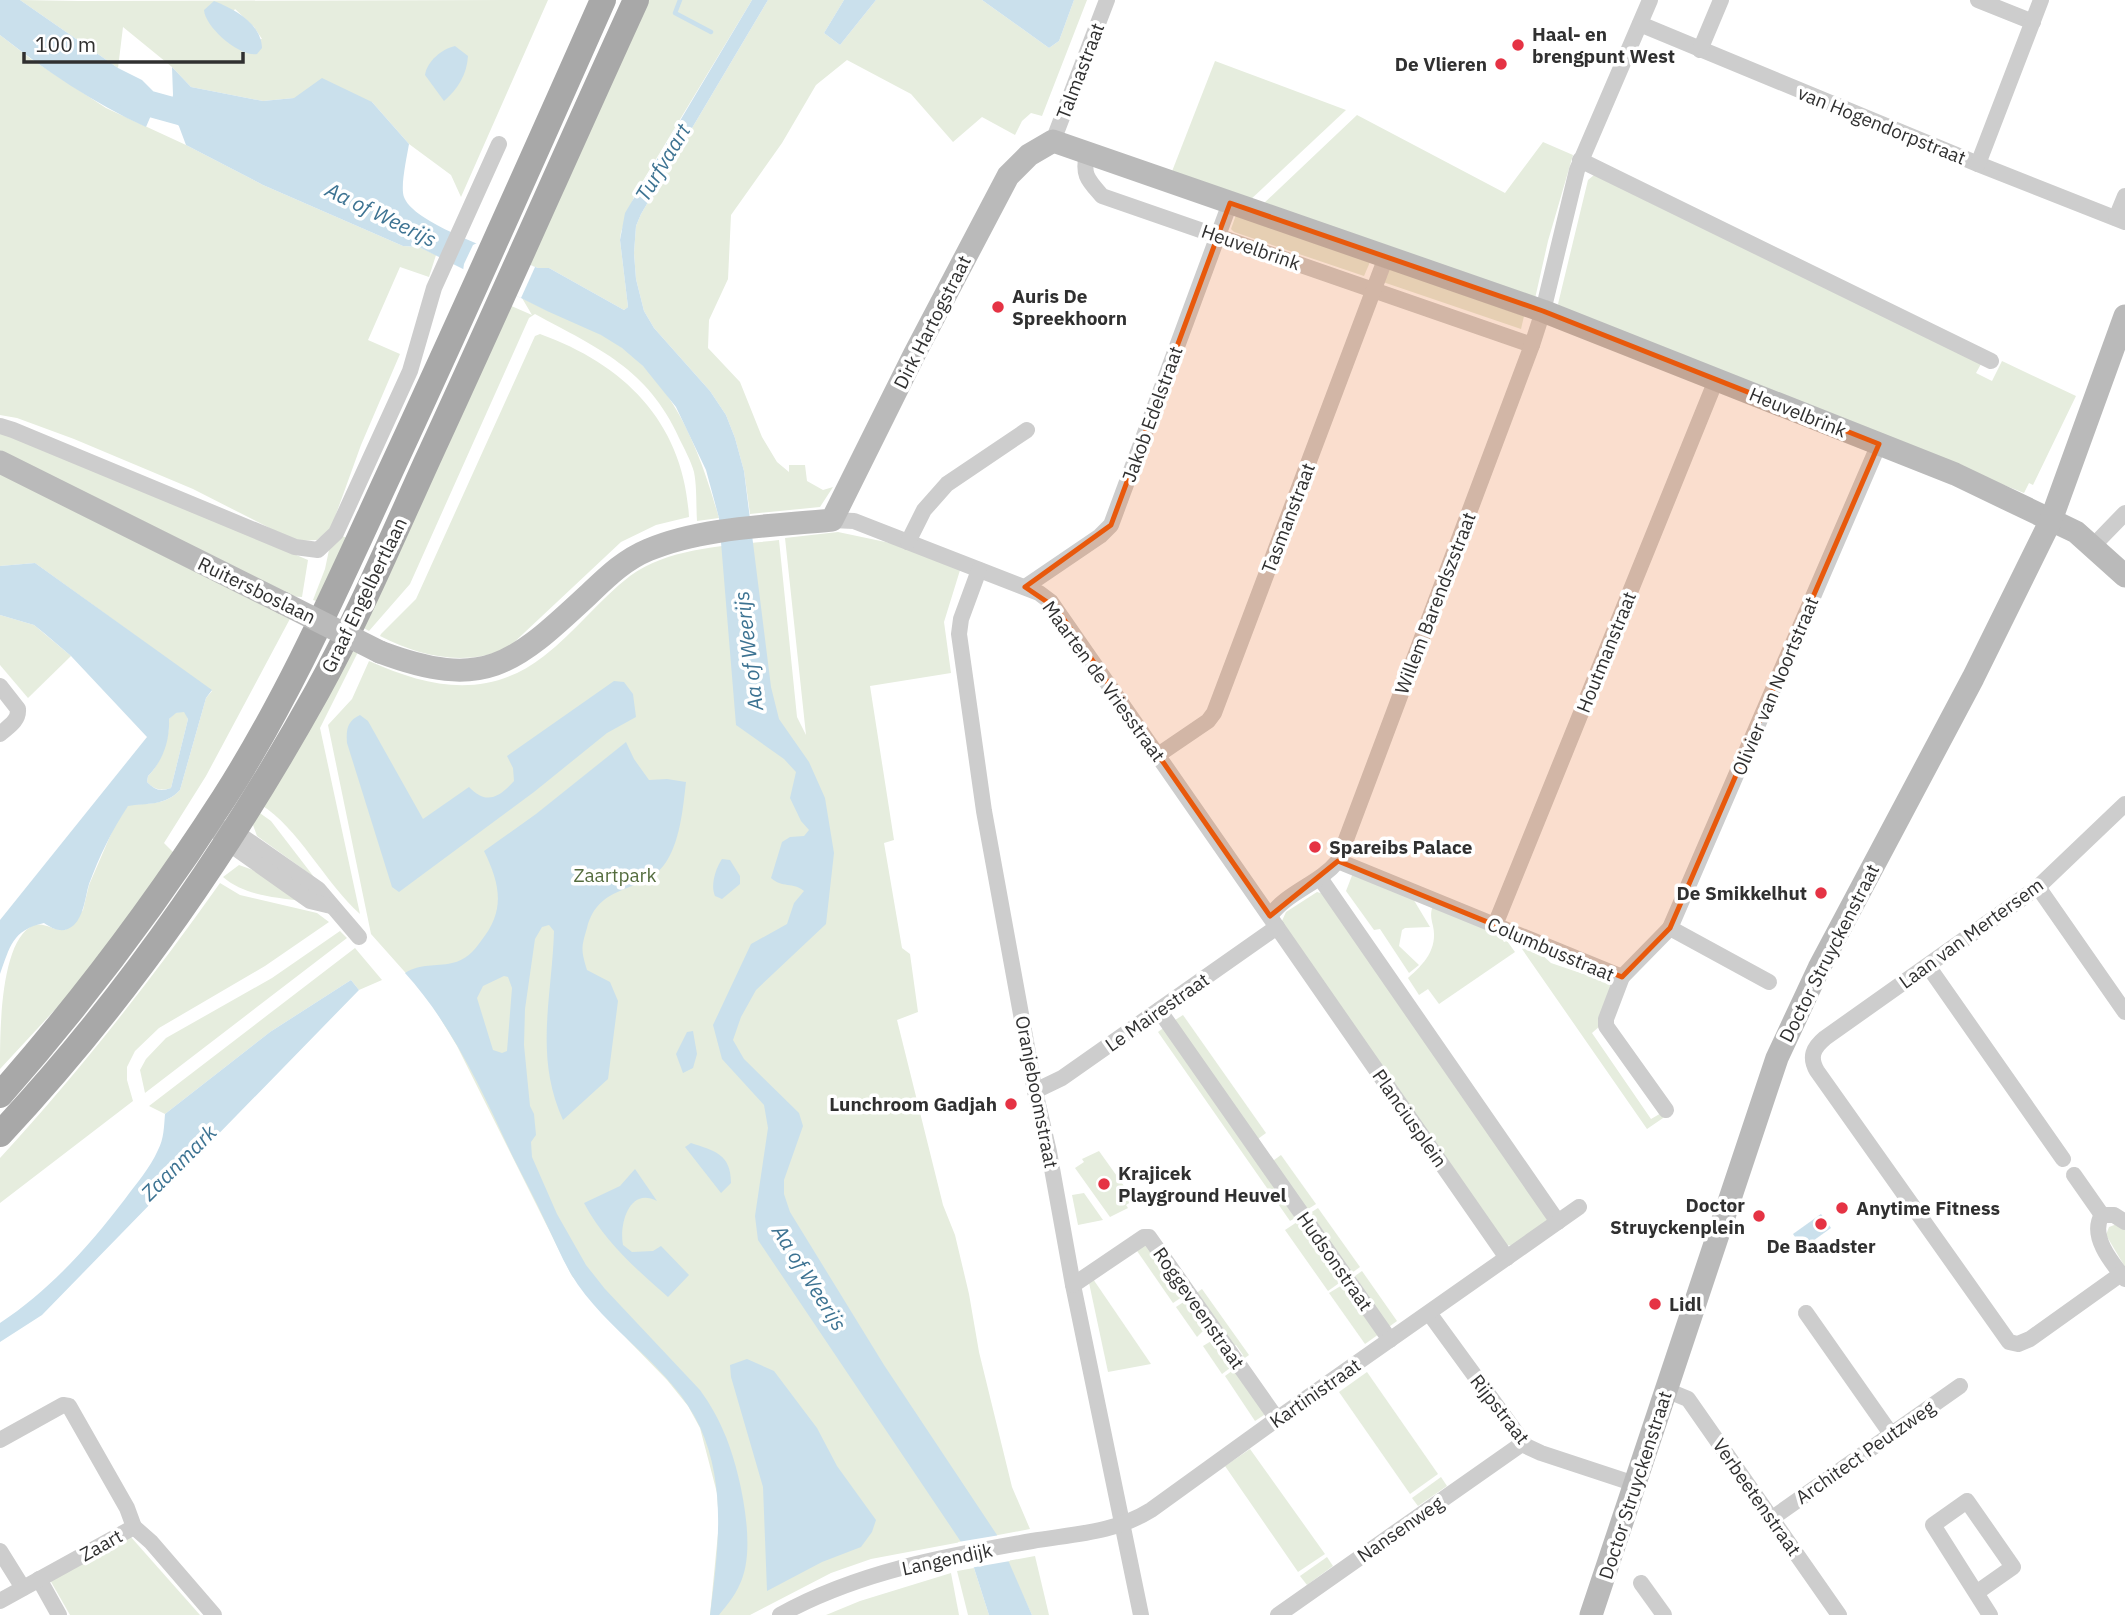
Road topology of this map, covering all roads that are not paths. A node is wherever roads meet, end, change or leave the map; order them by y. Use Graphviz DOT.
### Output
graph roads {
  1 [pos="603,0"];
  2 [pos="636,0"];
  3 [pos="1107,0"];
  4 [pos="1650,0"];
  5 [pos="1721,0"];
  6 [pos="1978,0"];
  7 [pos="2041,0"];
  8 [pos="2033,22"];
  9 [pos="1640,24"];
  10 [pos="1700,50"];
  11 [pos="1053,141"];
  12 [pos="499,144"];
  13 [pos="1087,154"];
  14 [pos="1580,160"];
  15 [pos="1978,164"];
  16 [pos="2125,196"];
  17 [pos="1230,203"];
  18 [pos="2121,220"];
  19 [pos="1218,236"];
  20 [pos="1386,257"];
  21 [pos="1374,290"];
  22 [pos="1543,311"];
  23 [pos="2125,316"];
  24 [pos="1532,345"];
  25 [pos="1991,361"];
  26 [pos="1716,380"];
  27 [pos="0,426"];
  28 [pos="1027,430"];
  29 [pos="1880,444"];
  30 [pos="0,462"];
  31 [pos="2125,513"];
  32 [pos="832,520"];
  33 [pos="2051,520"];
  34 [pos="736,531"];
  35 [pos="908,542"];
  36 [pos="2094,546"];
  37 [pos="979,570"];
  38 [pos="2125,576"];
  39 [pos="1025,587"];
  40 [pos="0,686"];
  41 [pos="0,734"];
  42 [pos="1158,755"];
  43 [pos="2125,804"];
  44 [pos="206,824"];
  45 [pos="229,836"];
  46 [pos="1338,861"];
  47 [pos="1320,878"];
  48 [pos="2038,887"];
  49 [pos="1274,922"];
  50 [pos="1495,925"];
  51 [pos="1670,928"];
  52 [pos="359,937"];
  53 [pos="1928,966"];
  54 [pos="1622,977"];
  55 [pos="1769,982"];
  56 [pos="1159,1010"];
  57 [pos="2125,1012"];
  58 [pos="1035,1091"];
  59 [pos="0,1095"];
  60 [pos="1665,1110"];
  61 [pos="0,1135"];
  62 [pos="2063,1159"];
  63 [pos="2074,1175"];
  64 [pos="1580,1207"];
  65 [pos="2102,1215"];
  66 [pos="1558,1222"];
  67 [pos="2125,1222"];
  68 [pos="1507,1258"];
  69 [pos="2123,1277"];
  70 [pos="1073,1285"];
  71 [pos="1429,1313"];
  72 [pos="1806,1313"];
  73 [pos="1390,1340"];
  74 [pos="1959,1386"];
  75 [pos="1666,1390"];
  76 [pos="1277,1419"];
  77 [pos="1891,1434"];
  78 [pos="0,1440"];
  79 [pos="1523,1443"];
  80 [pos="1635,1484"];
  81 [pos="1771,1519"];
  82 [pos="1121,1525"];
  83 [pos="134,1527"];
  84 [pos="0,1551"];
  85 [pos="39,1579"];
  86 [pos="1641,1583"];
  87 [pos="23,1588"];
  88 [pos="1976,1593"];
  89 [pos="0,1601"];
  90 [pos="59,1615"];
  91 [pos="214,1615"];
  92 [pos="780,1615"];
  93 [pos="1141,1615"];
  94 [pos="1278,1615"];
  95 [pos="1591,1615"];
  96 [pos="1664,1615"];
  97 [pos="1839,1615"];
  98 [pos="1990,1615"];
  1 -- 44 [label="main road, Graaf Engelbertlaan"];
  2 -- 45 [label="main road, Graaf Engelbertlaan"];
  3 -- 11 [label="street, Talmastraat"];
  4 -- 9 [label="street"];
  5 -- 10 [label="street"];
  6 -- 8 [label="street"];
  7 -- 8 [label="street"];
  8 -- 15 [label="street"];
  9 -- 10 [label="street, van Hogendorpstraat"];
  9 -- 14 [label="street"];
  10 -- 15 [label="street, van Hogendorpstraat"];
  11 -- 13 [label="street, Heuvelbrink"];
  11 -- 32 [label="street, Dirk Hartogstraat"];
  12 -- 27 [label="street"];
  13 -- 17 [label="street, Heuvelbrink"];
  13 -- 19 [label="street, Heuvelbrink"];
  14 -- 22 [label="street"];
  14 -- 25 [label="street"];
  15 -- 18 [label="street, van Hogendorpstraat"];
  16 -- 18 [label="street"];
  17 -- 19 [label="street, Jakob Edelstraat"];
  17 -- 20 [label="street, Heuvelbrink"];
  19 -- 21 [label="street, Heuvelbrink"];
  19 -- 39 [label="street, Jakob Edelstraat"];
  20 -- 21 [label="street, Tasmanstraat"];
  20 -- 22 [label="street, Heuvelbrink"];
  21 -- 24 [label="street, Heuvelbrink"];
  21 -- 42 [label="street, Tasmanstraat"];
  22 -- 24 [label="street"];
  22 -- 26 [label="street, Heuvelbrink"];
  23 -- 33 [label="street, Doctor Struyckenstraat"];
  24 -- 46 [label="street, Willem Barendszstraat"];
  26 -- 29 [label="street, Heuvelbrink"];
  26 -- 50 [label="street, Houtmanstraat"];
  28 -- 35 [label="street"];
  29 -- 33 [label="street, Heuvelbrink"];
  29 -- 51 [label="street, Olivier van Noortstraat"];
  30 -- 34 [label="street, Ruitersboslaan, bridge"];
  31 -- 36 [label="street"];
  32 -- 34 [label="street, Maarten de Vriesstraat"];
  32 -- 35 [label="street, Maarten de Vriesstraat"];
  33 -- 36 [label="street, Heuvelbrink"];
  33 -- 75 [label="street, Doctor Struyckenstraat"];
  35 -- 37 [label="street, Maarten de Vriesstraat"];
  36 -- 38 [label="street, Heuvelbrink"];
  37 -- 39 [label="street, Maarten de Vriesstraat"];
  37 -- 58 [label="street, Oranjeboomstraat"];
  39 -- 42 [label="street, Maarten de Vriesstraat"];
  40 -- 41 [label="street"];
  42 -- 49 [label="street, Maarten de Vriesstraat"];
  43 -- 48 [label="street, Laan van Mertersem"];
  44 -- 45 [label="street"];
  44 -- 59 [label="main road, Graaf Engelbertlaan"];
  45 -- 52 [label="street"];
  45 -- 61 [label="main road, Graaf Engelbertlaan"];
  46 -- 47 [label="street"];
  46 -- 50 [label="street, Columbusstraat"];
  47 -- 49 [label="street"];
  47 -- 66 [label="street"];
  48 -- 53 [label="street, Laan van Mertersem"];
  48 -- 57 [label="street"];
  49 -- 56 [label="street, Le Mairestraat"];
  49 -- 68 [label="street, Planciusplein"];
  50 -- 54 [label="street, Columbusstraat"];
  51 -- 54 [label="street"];
  51 -- 55 [label="street"];
  53 -- 62 [label="street"];
  53 -- 69 [label="street, Laan van Mertersem"];
  54 -- 60 [label="street, Columbusstraat"];
  56 -- 58 [label="street, Le Mairestraat"];
  56 -- 73 [label="street, Hudsonstraat"];
  58 -- 70 [label="street, Oranjeboomstraat"];
  63 -- 65 [label="street"];
  64 -- 66 [label="street"];
  65 -- 67 [label="street"];
  65 -- 69 [label="street"];
  66 -- 68 [label="street"];
  68 -- 71 [label="street, Kartinistraat"];
  70 -- 76 [label="street, Roggeveenstraat"];
  70 -- 82 [label="street, Oranjeboomstraat"];
  71 -- 73 [label="street, Kartinistraat"];
  71 -- 79 [label="street, Rijpstraat"];
  72 -- 77 [label="street"];
  73 -- 76 [label="street, Kartinistraat"];
  74 -- 77 [label="street, Architect Peutzweg"];
  75 -- 80 [label="street, Doctor Struyckenstraat"];
  75 -- 81 [label="street, Verbeetenstraat"];
  76 -- 82 [label="street, Kartinistraat"];
  77 -- 81 [label="street, Architect Peutzweg"];
  78 -- 83 [label="street"];
  79 -- 80 [label="street, Rijpstraat"];
  79 -- 94 [label="street, Nansenweg"];
  80 -- 95 [label="street, Doctor Struyckenstraat"];
  81 -- 97 [label="street, Verbeetenstraat"];
  82 -- 92 [label="street, Langendijk"];
  82 -- 93 [label="street, Oranjeboomstraat"];
  83 -- 85 [label="street, Zaart"];
  83 -- 91 [label="street, Zaart"];
  84 -- 87 [label="street"];
  85 -- 87 [label="street, Zaart"];
  85 -- 90 [label="street"];
  86 -- 96 [label="street"];
  87 -- 89 [label="street, Zaart"];
  88 -- 88 [label="street"];
  88 -- 98 [label="street"];
}
